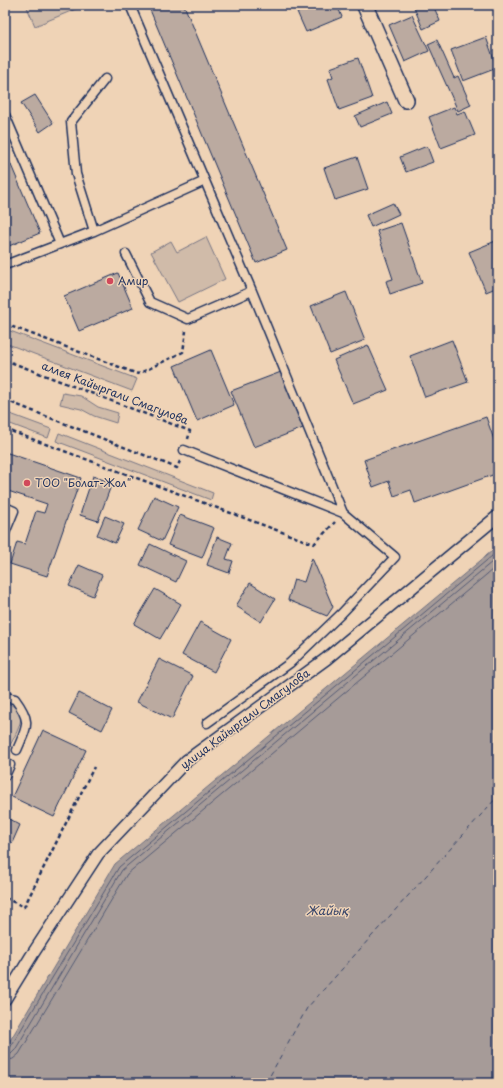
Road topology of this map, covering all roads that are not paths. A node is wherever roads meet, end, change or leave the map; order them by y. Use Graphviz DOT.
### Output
graph roads {
  1 [pos="130,5"];
  2 [pos="368,5"];
  3 [pos="105,79"];
  4 [pos="406,100"];
  5 [pos="5,115"];
  6 [pos="205,181"];
  7 [pos="94,231"];
  8 [pos="60,244"];
  9 [pos="126,254"];
  10 [pos="5,266"];
  11 [pos="252,291"];
  12 [pos="184,450"];
  13 [pos="5,507"];
  14 [pos="343,513"];
  15 [pos="498,516"];
  16 [pos="5,533"];
  17 [pos="5,697"];
  18 [pos="207,723"];
  19 [pos="17,750"];
  20 [pos="10,765"];
  21 [pos="5,776"];
  22 [pos="5,999"];
  1 -- 6 [label="lane"];
  2 -- 4 [label="street"];
  3 -- 7 [label="lane"];
  5 -- 8 [label="lane"];
  6 -- 7 [label="lane"];
  6 -- 11 [label="lane"];
  7 -- 8 [label="lane"];
  8 -- 10 [label="lane"];
  9 -- 11 [label="lane"];
  11 -- 14 [label="lane"];
  12 -- 14 [label="lane"];
  13 -- 16 [label="lane"];
  14 -- 18 [label="lane"];
  15 -- 22 [label="street, улица Кайыргали Смагулова"];
  17 -- 19 [label="lane"];
  20 -- 21 [label="lane"];
}
